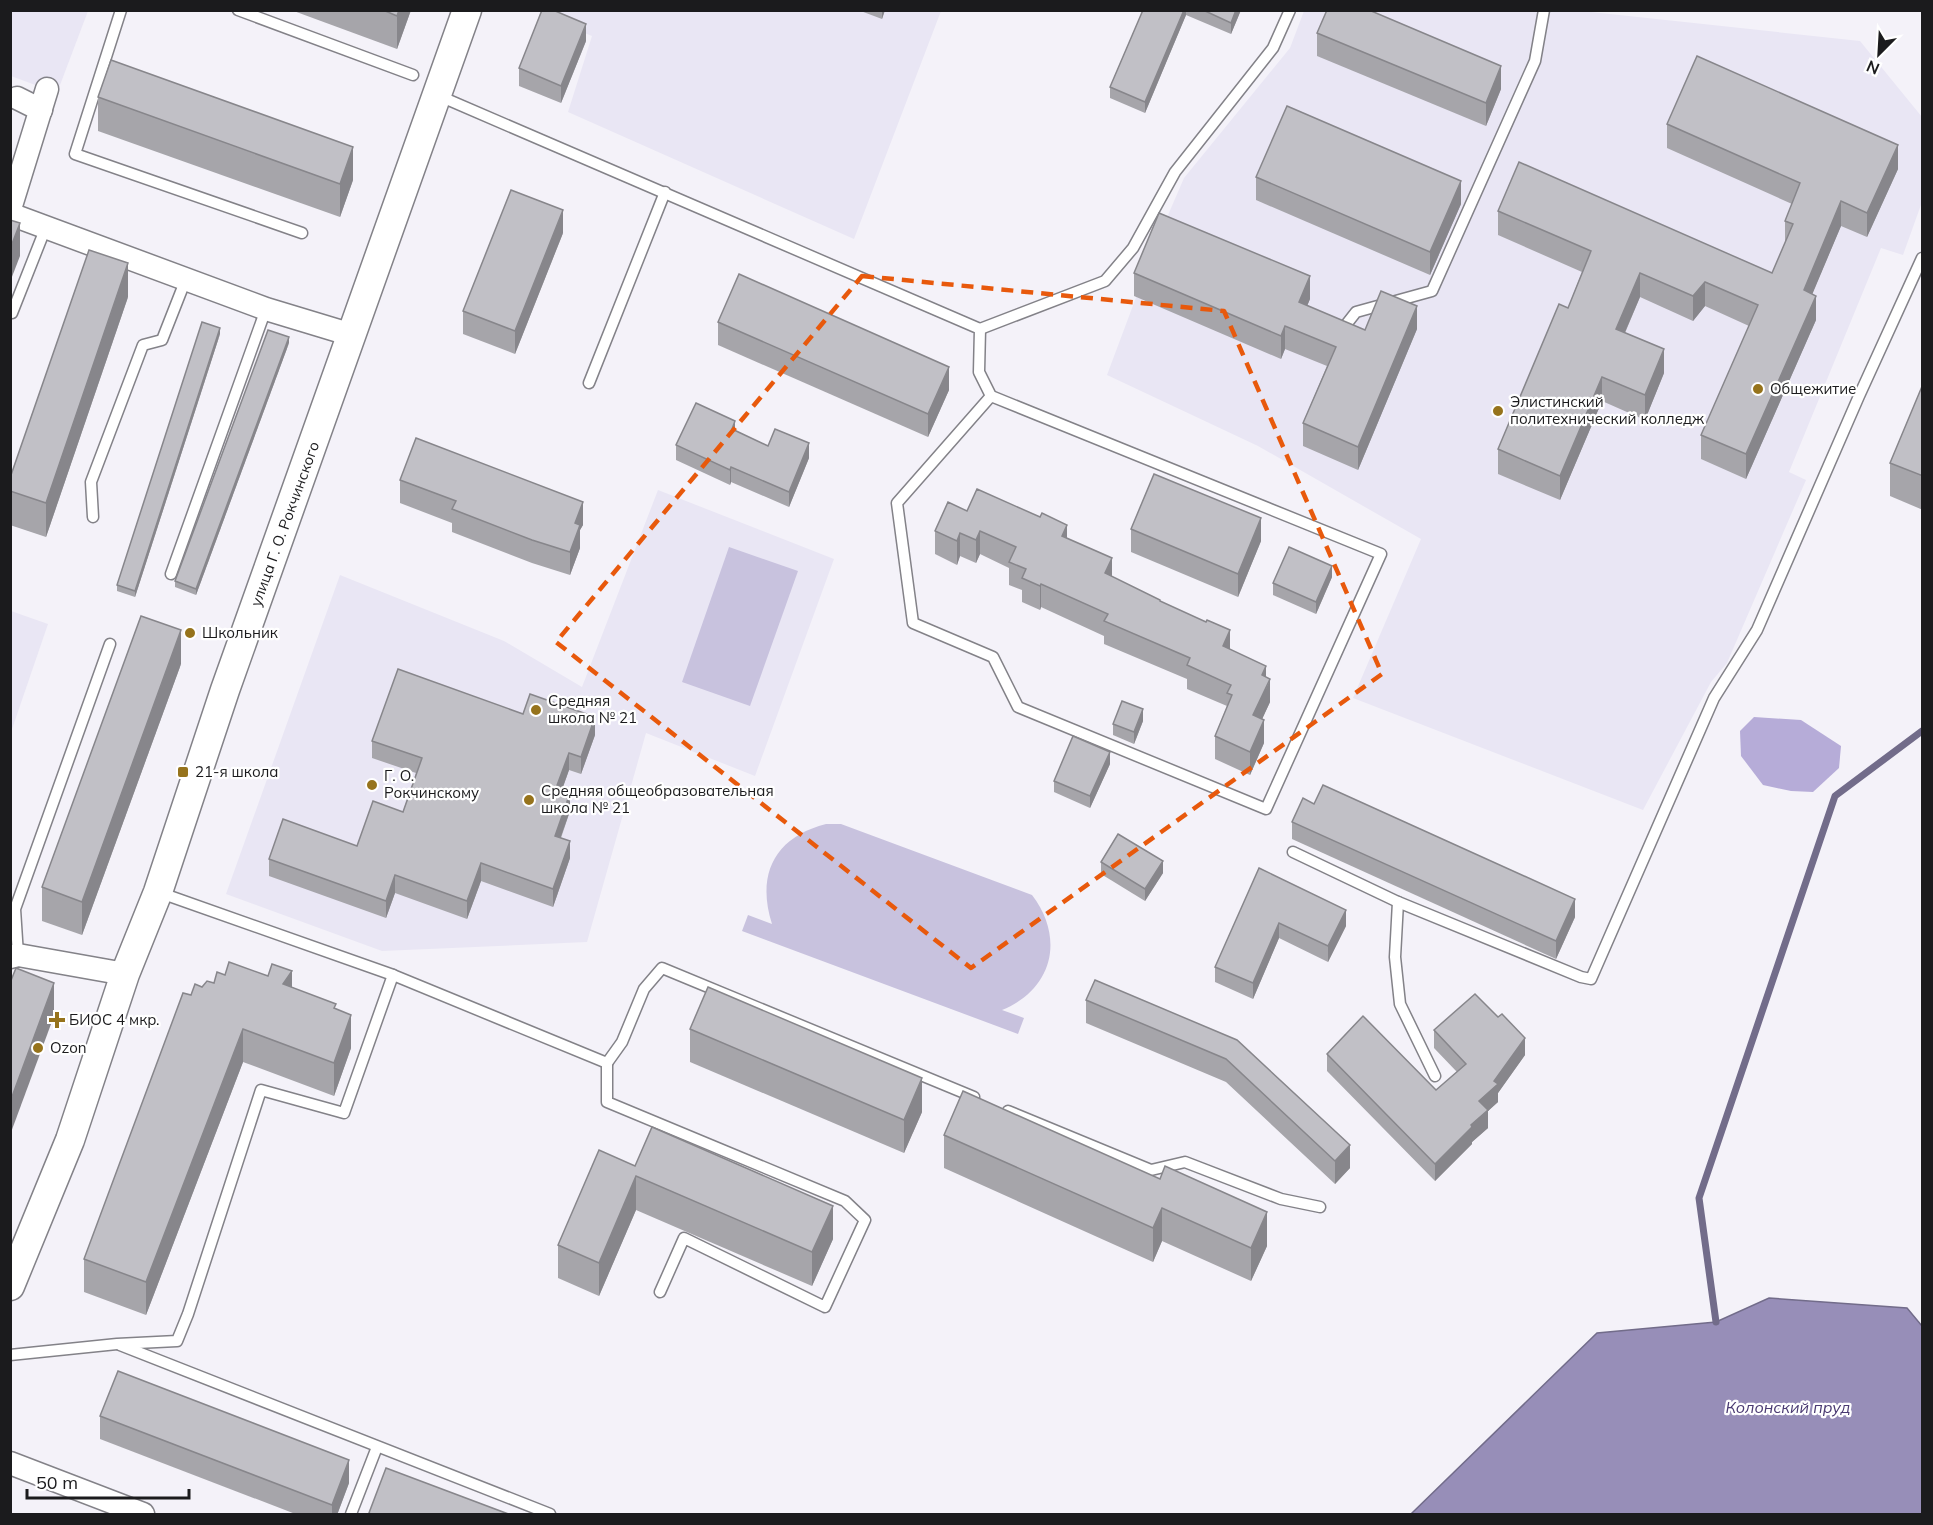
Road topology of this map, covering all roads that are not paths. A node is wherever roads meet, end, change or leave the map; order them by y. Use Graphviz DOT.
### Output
graph roads {
  1 [pos="121,10"];
  2 [pos="238,10"];
  3 [pos="467,10"];
  4 [pos="1290,10"];
  5 [pos="1544,10"];
  6 [pos="413,75"];
  7 [pos="436,95"];
  8 [pos="17,98"];
  9 [pos="665,192"];
  10 [pos="10,209"];
  11 [pos="10,214"];
  12 [pos="46,227"];
  13 [pos="302,233"];
  14 [pos="1923,258"];
  15 [pos="186,279"];
  16 [pos="266,309"];
  17 [pos="11,314"];
  18 [pos="1345,326"];
  19 [pos="980,328"];
  20 [pos="352,335"];
  21 [pos="589,383"];
  22 [pos="991,396"];
  23 [pos="93,517"];
  24 [pos="171,574"];
  25 [pos="110,644"];
  26 [pos="1293,852"];
  27 [pos="158,891"];
  28 [pos="1398,902"];
  29 [pos="13,955"];
  30 [pos="125,974"];
  31 [pos="393,975"];
  32 [pos="607,1063"];
  33 [pos="1435,1076"];
  34 [pos="988,1103"];
  35 [pos="999,1108"];
  36 [pos="1320,1207"];
  37 [pos="10,1286"];
  38 [pos="660,1292"];
  39 [pos="117,1344"];
  40 [pos="10,1355"];
  41 [pos="377,1447"];
  42 [pos="10,1463"];
  43 [pos="143,1515"];
  44 [pos="351,1515"];
  45 [pos="550,1515"];
  1 -- 13 [label="lane"];
  2 -- 6 [label="lane"];
  3 -- 7 [label="street, улица Г. О. Рокчинского"];
  4 -- 19 [label="lane"];
  5 -- 18 [label="lane"];
  7 -- 9 [label="lane"];
  7 -- 20 [label="street, улица Г. О. Рокчинского"];
  8 -- 10 [label="street"];
  9 -- 19 [label="lane"];
  9 -- 21 [label="lane"];
  11 -- 12 [label="street"];
  12 -- 15 [label="street"];
  12 -- 17 [label="lane"];
  14 -- 28 [label="lane"];
  15 -- 16 [label="street"];
  15 -- 23 [label="lane"];
  16 -- 20 [label="street"];
  16 -- 24 [label="lane"];
  19 -- 22 [label="lane"];
  20 -- 27 [label="street, улица Г. О. Рокчинского"];
  22 -- 22 [label="lane"];
  25 -- 29 [label="lane"];
  26 -- 28 [label="lane"];
  27 -- 30 [label="street, улица Г. О. Рокчинского"];
  27 -- 31 [label="lane"];
  28 -- 33 [label="lane"];
  29 -- 30 [label="street"];
  30 -- 37 [label="street, улица Г. О. Рокчинского"];
  31 -- 32 [label="lane"];
  31 -- 39 [label="lane"];
  32 -- 34 [label="lane"];
  32 -- 38 [label="lane"];
  35 -- 36 [label="lane"];
  39 -- 40 [label="lane"];
  39 -- 41 [label="lane"];
  41 -- 44 [label="lane"];
  41 -- 45 [label="lane"];
  42 -- 43 [label="street"];
}
